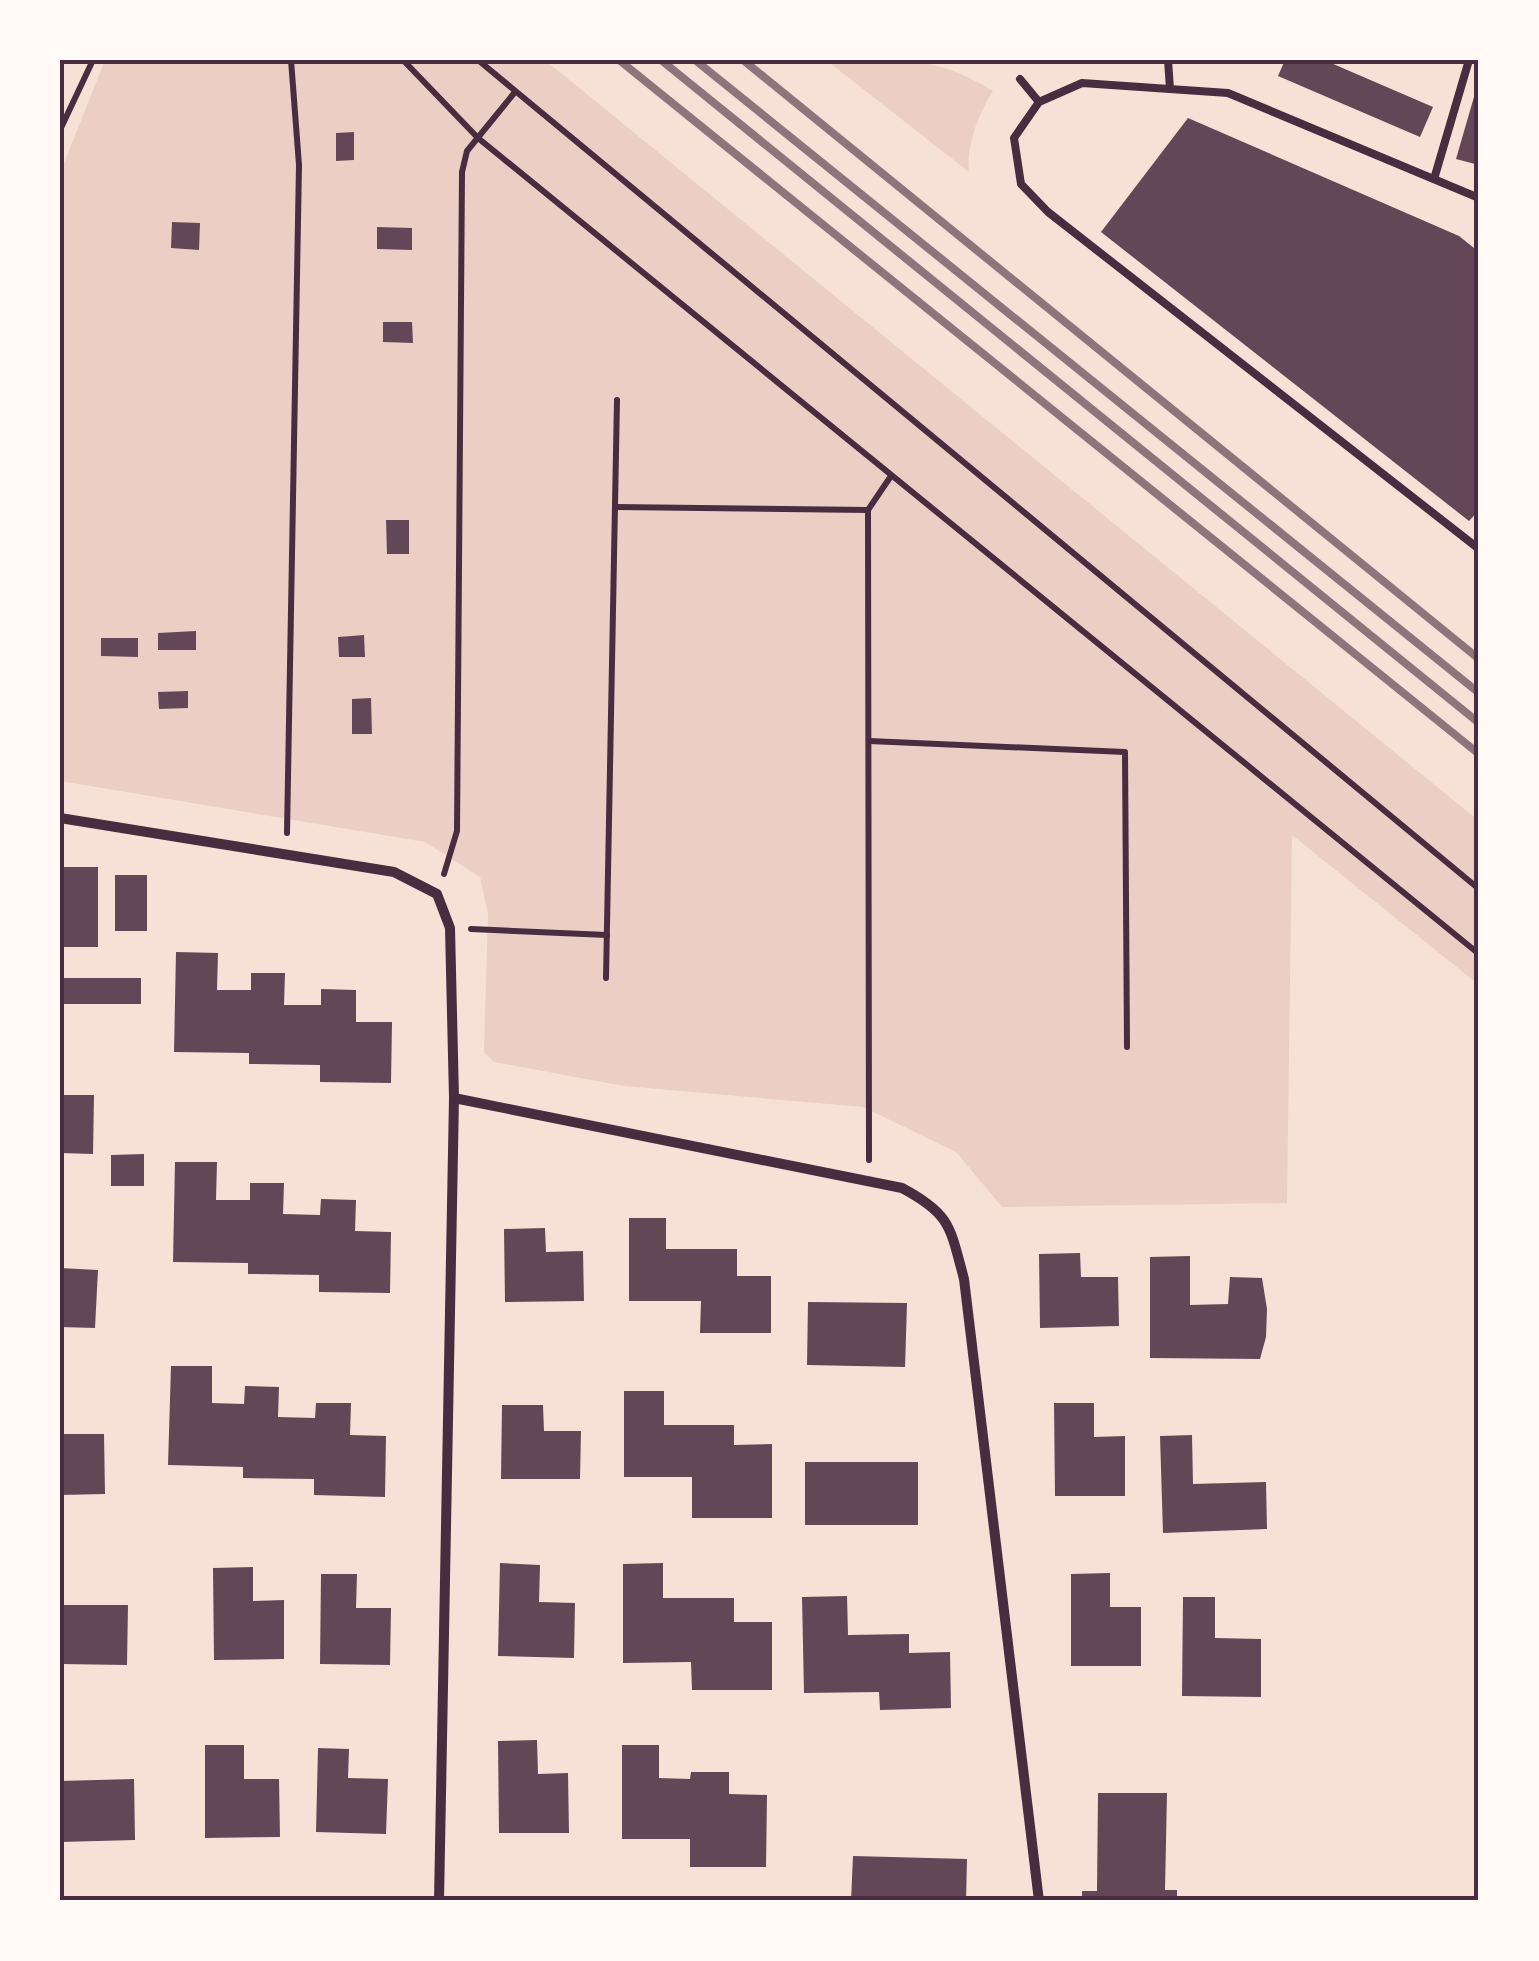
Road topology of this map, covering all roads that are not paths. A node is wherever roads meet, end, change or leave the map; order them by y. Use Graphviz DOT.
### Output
graph roads {
  1 [pos="1168,60"];
  2 [pos="1469,60"];
  3 [pos="1020,79"];
  4 [pos="1170,90"];
  5 [pos="1039,102"];
  6 [pos="1434,179"];
  7 [pos="1479,198"];
  8 [pos="1479,549"];
  9 [pos="60,818"];
  10 [pos="454,1098"];
  11 [pos="439,1901"];
  12 [pos="1039,1901"];
  1 -- 4 [label="lane"];
  2 -- 6 [label="lane"];
  3 -- 5 [label="lane"];
  4 -- 5 [label="lane"];
  4 -- 6 [label="lane"];
  5 -- 8 [label="lane"];
  6 -- 7 [label="lane"];
  9 -- 10 [label="street"];
  10 -- 11 [label="street"];
  10 -- 12 [label="street"];
}
